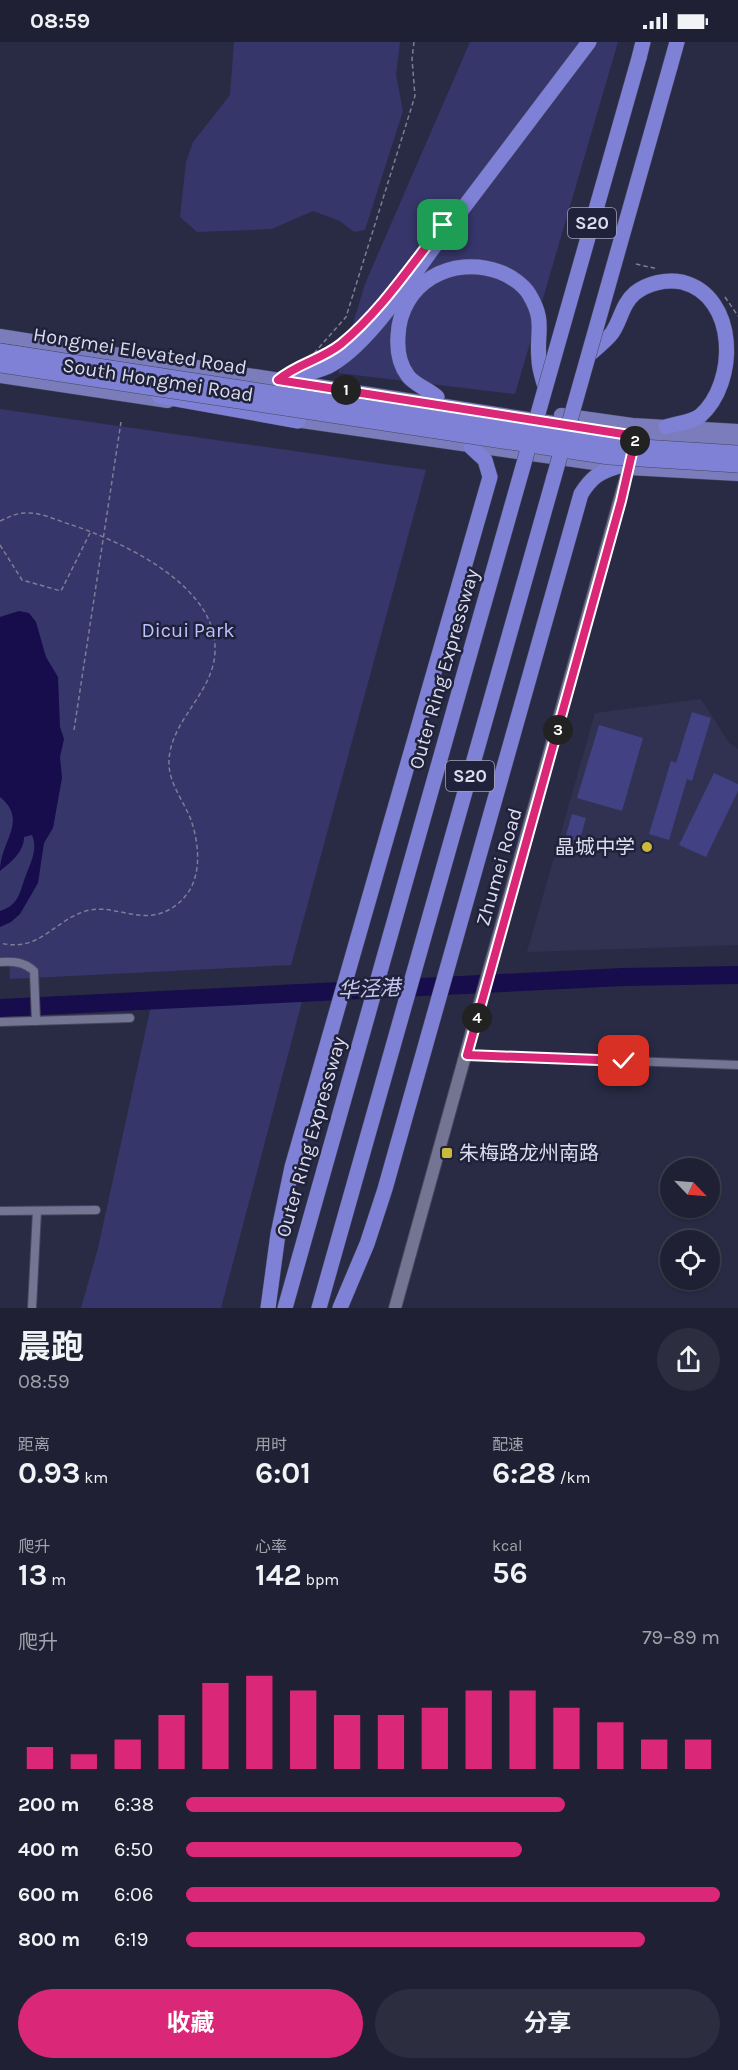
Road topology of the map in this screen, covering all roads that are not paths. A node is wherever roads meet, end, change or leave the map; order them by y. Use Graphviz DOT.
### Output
graph roads {
  1 [pos="589,42"];
  2 [pos="643,42"];
  3 [pos="677,42"];
  4 [pos="0,336"];
  5 [pos="0,351"];
  6 [pos="589,355"];
  7 [pos="0,364"];
  8 [pos="0,371"];
  9 [pos="0,376"];
  10 [pos="278,380"];
  11 [pos="310,385"];
  12 [pos="546,387"];
  13 [pos="437,397"];
  14 [pos="298,421"];
  15 [pos="666,427"];
  16 [pos="738,431"];
  17 [pos="636,436"];
  18 [pos="738,442"];
  19 [pos="471,447"];
  20 [pos="738,453"];
  21 [pos="738,465"];
  22 [pos="622,468"];
  23 [pos="738,474"];
  24 [pos="0,962"];
  25 [pos="130,1018"];
  26 [pos="36,1021"];
  27 [pos="0,1022"];
  28 [pos="467,1055"];
  29 [pos="738,1065"];
  30 [pos="96,1210"];
  31 [pos="0,1211"];
  32 [pos="37,1211"];
  33 [pos="32,1308"];
  34 [pos="268,1308"];
  35 [pos="285,1308"];
  36 [pos="319,1308"];
  37 [pos="340,1308"];
  38 [pos="395,1308"];
  1 -- 10 [label="highway, bridge"];
  2 -- 12 [label="highway, Outer Ring Expressway / S20, bridge"];
  3 -- 6 [label="highway, S20, bridge"];
  4 -- 10 [label="main road, South Hongmei Road"];
  5 -- 20 [label="highway, Hongmei Elevated Road, bridge"];
  6 -- 15 [label="highway"];
  6 -- 36 [label="highway, S20, bridge"];
  7 -- 21 [label="highway, Hongmei Elevated Road, bridge"];
  8 -- 14 [label="highway"];
  9 -- 14 [label="main road, South Hongmei Road"];
  10 -- 11 [label="main road, South Hongmei Road"];
  11 -- 13 [label="main road, South Hongmei Road"];
  11 -- 17 [label="main road, South Hongmei Road"];
  12 -- 13 [label="highway"];
  12 -- 35 [label="highway, Outer Ring Expressway / S20, bridge"];
  13 -- 15 [label="main road, South Hongmei Road"];
  14 -- 19 [label="main road, South Hongmei Road"];
  15 -- 16 [label="main road, South Hongmei Road"];
  17 -- 18 [label="main road, South Hongmei Road"];
  17 -- 22 [label="street, Zhumei Road"];
  19 -- 22 [label="main road, South Hongmei Road"];
  19 -- 34 [label="highway"];
  22 -- 23 [label="main road, South Hongmei Road"];
  22 -- 28 [label="street, Zhumei Road"];
  22 -- 37 [label="highway"];
  24 -- 26 [label="street"];
  25 -- 26 [label="street"];
  26 -- 27 [label="street"];
  28 -- 29 [label="street"];
  28 -- 38 [label="street, Zhumei Road"];
  30 -- 32 [label="street"];
  31 -- 32 [label="street"];
  32 -- 33 [label="street"];
}
